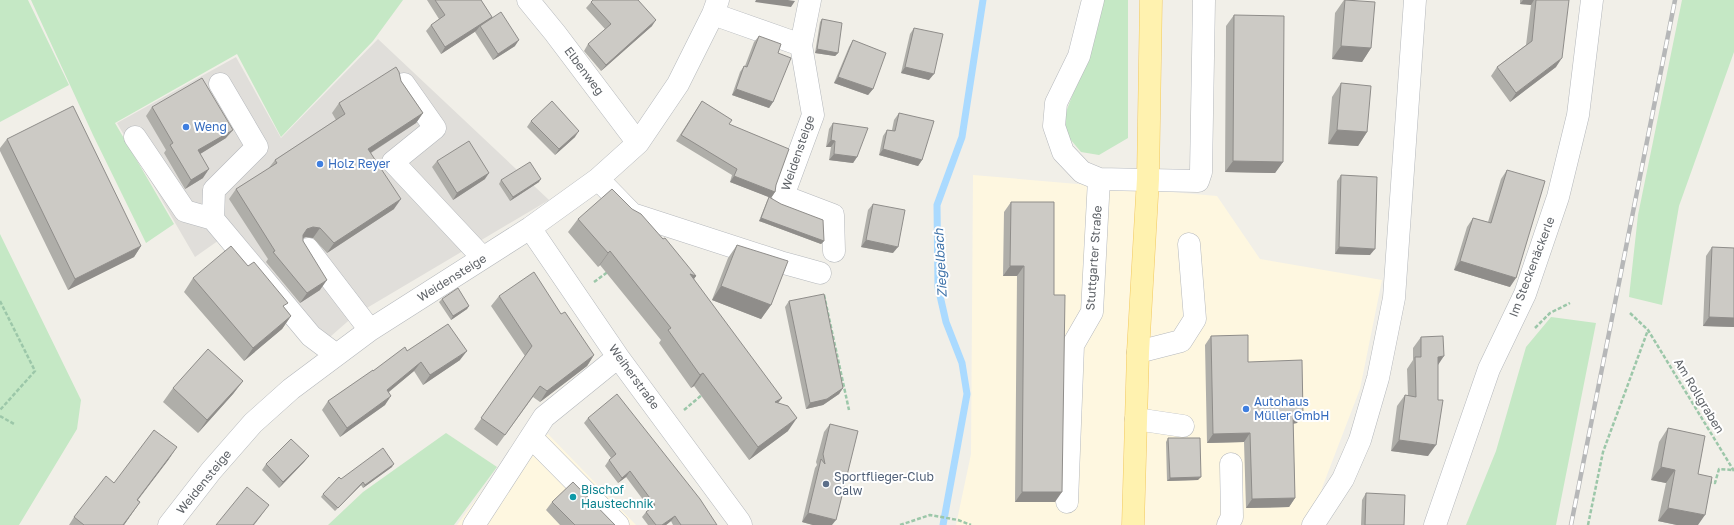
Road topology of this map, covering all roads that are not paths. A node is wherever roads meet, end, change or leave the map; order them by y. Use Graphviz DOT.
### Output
graph roads {
  1 [pos="528,0"];
  2 [pos="810,0"];
  3 [pos="1093,0"];
  4 [pos="1151,0"];
  5 [pos="1204,0"];
  6 [pos="1415,0"];
  7 [pos="1592,0"];
  8 [pos="716,7"];
  9 [pos="801,45"];
  10 [pos="220,84"];
  11 [pos="404,84"];
  12 [pos="135,137"];
  13 [pos="638,143"];
  14 [pos="598,179"];
  15 [pos="1099,179"];
  16 [pos="1148,179"];
  17 [pos="213,219"];
  18 [pos="530,228"];
  19 [pos="1189,244"];
  20 [pos="308,250"];
  21 [pos="834,251"];
  22 [pos="483,258"];
  23 [pos="820,273"];
  24 [pos="370,330"];
  25 [pos="1138,352"];
  26 [pos="335,354"];
  27 [pos="618,357"];
  28 [pos="1136,419"];
  29 [pos="1183,426"];
  30 [pos="531,437"];
  31 [pos="1232,464"];
  32 [pos="1067,502"];
  33 [pos="169,525"];
  34 [pos="474,525"];
  35 [pos="618,525"];
  36 [pos="740,525"];
  37 [pos="1133,525"];
  38 [pos="1228,525"];
  39 [pos="1313,525"];
  40 [pos="1436,525"];
  1 -- 13 [label="street, Elbenweg"];
  2 -- 9 [label="street, Weidensteige"];
  3 -- 15 [label="street"];
  4 -- 16 [label="main road"];
  5 -- 16 [label="street"];
  6 -- 39 [label="street"];
  7 -- 40 [label="street, Im Steckenäckerle"];
  8 -- 9 [label="street, Weidensteige"];
  8 -- 13 [label="street, Weidensteige"];
  9 -- 21 [label="street, Weidensteige"];
  10 -- 17 [label="street"];
  11 -- 22 [label="street"];
  12 -- 17 [label="street"];
  13 -- 14 [label="street, Weidensteige"];
  14 -- 18 [label="street, Weidensteige"];
  14 -- 23 [label="street"];
  15 -- 16 [label="street"];
  15 -- 32 [label="street, Stuttgarter Straße"];
  16 -- 25 [label="main road"];
  17 -- 26 [label="street"];
  18 -- 22 [label="street, Weidensteige"];
  18 -- 27 [label="street, Weiherstraße"];
  19 -- 25 [label="street"];
  20 -- 24 [label="street"];
  22 -- 24 [label="street, Weidensteige"];
  24 -- 26 [label="street, Weidensteige"];
  25 -- 28 [label="main road"];
  26 -- 33 [label="street, Weidensteige"];
  27 -- 30 [label="street"];
  27 -- 36 [label="street, Weiherstraße"];
  28 -- 29 [label="street"];
  28 -- 37 [label="main road"];
  30 -- 34 [label="street"];
  30 -- 35 [label="street"];
  31 -- 38 [label="street"];
}
